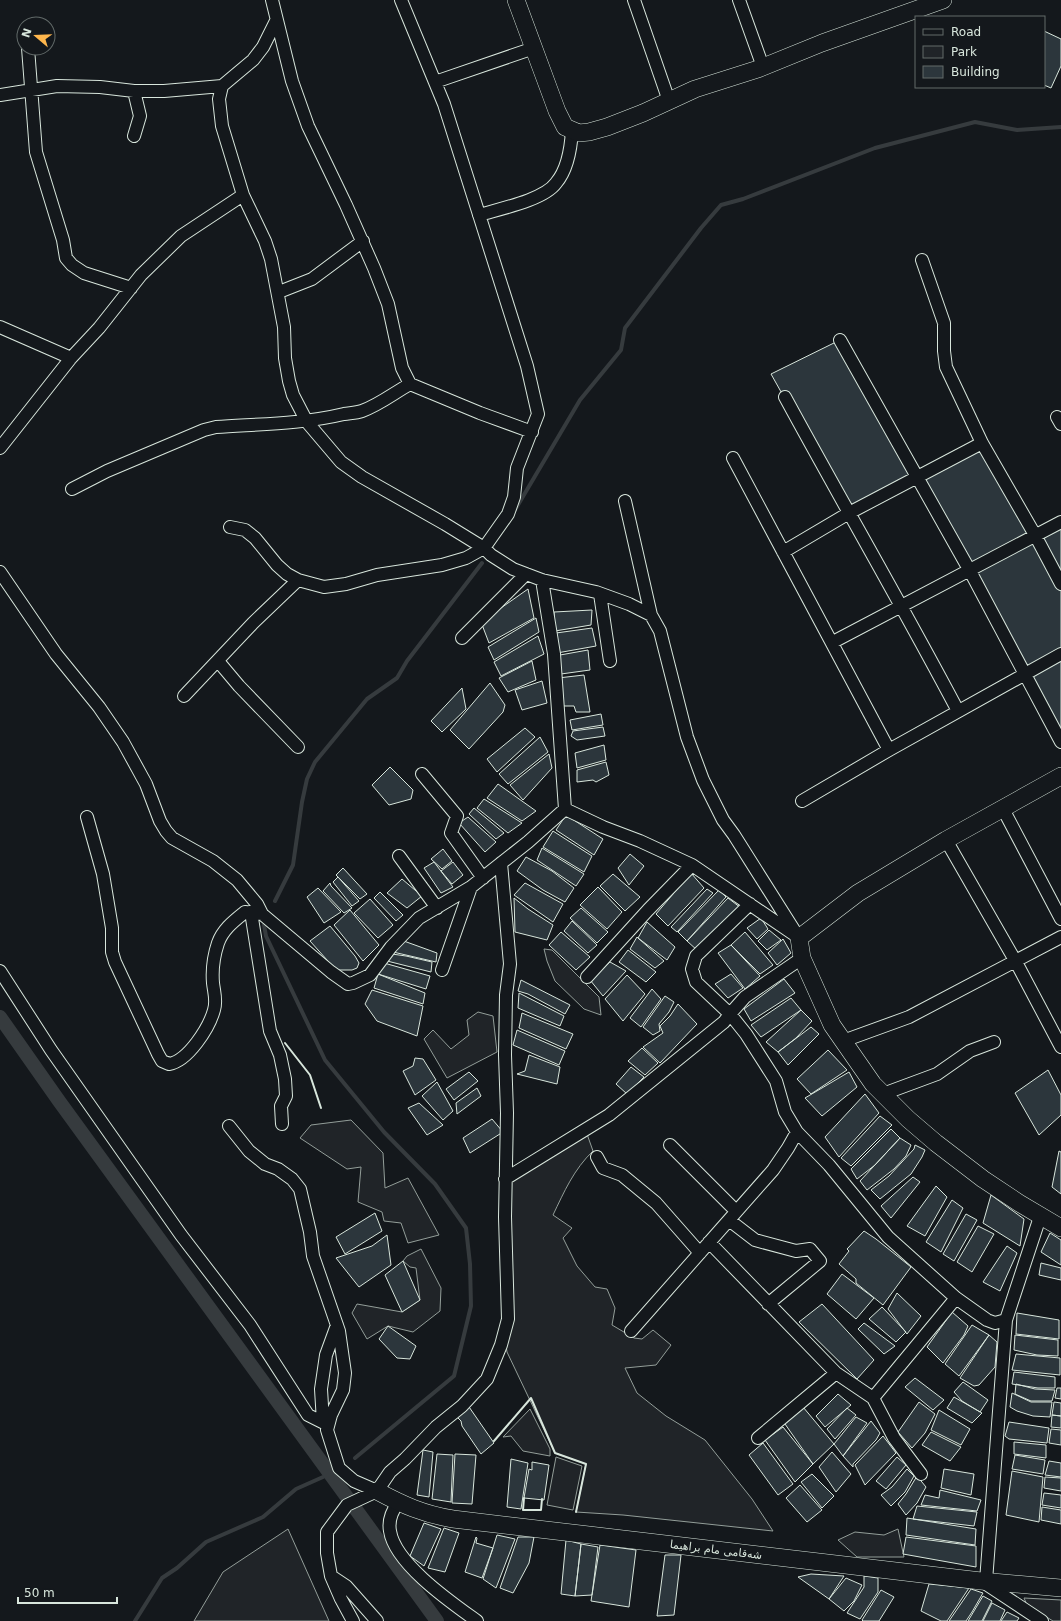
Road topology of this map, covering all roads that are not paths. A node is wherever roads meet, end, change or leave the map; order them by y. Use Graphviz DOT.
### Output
graph roads {
  1 [pos="272,0"];
  2 [pos="401,0"];
  3 [pos="516,0"];
  4 [pos="634,0"];
  5 [pos="739,0"];
  6 [pos="943,0"];
  7 [pos="276,21"];
  8 [pos="534,48"];
  9 [pos="29,56"];
  10 [pos="763,66"];
  11 [pos="435,82"];
  12 [pos="222,86"];
  13 [pos="32,89"];
  14 [pos="134,91"];
  15 [pos="0,95"];
  16 [pos="669,101"];
  17 [pos="569,129"];
  18 [pos="134,136"];
  19 [pos="244,195"];
  20 [pos="479,215"];
  21 [pos="363,241"];
  22 [pos="922,260"];
  23 [pos="131,288"];
  24 [pos="278,292"];
  25 [pos="0,327"];
  26 [pos="840,340"];
  27 [pos="71,358"];
  28 [pos="410,384"];
  29 [pos="785,397"];
  30 [pos="307,422"];
  31 [pos="532,432"];
  32 [pos="982,443"];
  33 [pos="0,448"];
  34 [pos="733,458"];
  35 [pos="917,477"];
  36 [pos="72,488"];
  37 [pos="625,500"];
  38 [pos="849,513"];
  39 [pos="1061,522"];
  40 [pos="230,527"];
  41 [pos="1035,535"];
  42 [pos="488,551"];
  43 [pos="783,552"];
  44 [pos="970,571"];
  45 [pos="0,572"];
  46 [pos="526,574"];
  47 [pos="298,580"];
  48 [pos="542,580"];
  49 [pos="1061,584"];
  50 [pos="600,594"];
  51 [pos="902,606"];
  52 [pos="651,615"];
  53 [pos="462,638"];
  54 [pos="833,642"];
  55 [pos="1061,654"];
  56 [pos="218,661"];
  57 [pos="610,661"];
  58 [pos="1025,674"];
  59 [pos="184,696"];
  60 [pos="958,711"];
  61 [pos="1061,742"];
  62 [pos="298,747"];
  63 [pos="889,750"];
  64 [pos="422,774"];
  65 [pos="1061,776"];
  66 [pos="802,801"];
  67 [pos="565,809"];
  68 [pos="1003,809"];
  69 [pos="87,817"];
  70 [pos="946,840"];
  71 [pos="399,856"];
  72 [pos="501,863"];
  73 [pos="692,865"];
  74 [pos="483,878"];
  75 [pos="471,887"];
  76 [pos="750,904"];
  77 [pos="437,908"];
  78 [pos="260,915"];
  79 [pos="1061,919"];
  80 [pos="1061,937"];
  81 [pos="799,938"];
  82 [pos="802,958"];
  83 [pos="1016,962"];
  84 [pos="442,970"];
  85 [pos="0,971"];
  86 [pos="587,978"];
  87 [pos="730,1014"];
  88 [pos="843,1041"];
  89 [pos="994,1042"];
  90 [pos="1061,1047"];
  91 [pos="883,1094"];
  92 [pos="282,1124"];
  93 [pos="229,1126"];
  94 [pos="797,1132"];
  95 [pos="670,1145"];
  96 [pos="597,1157"];
  97 [pos="505,1179"];
  98 [pos="733,1216"];
  99 [pos="1040,1217"];
  100 [pos="1061,1228"];
  101 [pos="709,1242"];
  102 [pos="700,1253"];
  103 [pos="956,1298"];
  104 [pos="768,1304"];
  105 [pos="1006,1320"];
  106 [pos="337,1326"];
  107 [pos="631,1331"];
  108 [pos="836,1373"];
  109 [pos="873,1398"];
  110 [pos="325,1424"];
  111 [pos="758,1438"];
  112 [pos="921,1474"];
  113 [pos="377,1491"];
  114 [pos="398,1503"];
  115 [pos="331,1576"];
  116 [pos="984,1581"];
  117 [pos="1061,1588"];
  118 [pos="353,1621"];
  119 [pos="377,1621"];
  120 [pos="477,1621"];
  121 [pos="1042,1621"];
  1 -- 7 [label="street"];
  2 -- 11 [label="street"];
  3 -- 8 [label="street"];
  4 -- 16 [label="street"];
  5 -- 10 [label="street"];
  6 -- 10 [label="street"];
  7 -- 12 [label="street"];
  7 -- 21 [label="street"];
  8 -- 11 [label="street"];
  8 -- 17 [label="street"];
  9 -- 13 [label="street"];
  10 -- 16 [label="street"];
  11 -- 20 [label="street"];
  12 -- 14 [label="street"];
  12 -- 19 [label="street"];
  13 -- 14 [label="street"];
  13 -- 15 [label="street"];
  13 -- 23 [label="street"];
  14 -- 18 [label="street"];
  16 -- 17 [label="street"];
  17 -- 20 [label="street"];
  19 -- 23 [label="street"];
  19 -- 24 [label="street"];
  20 -- 31 [label="street"];
  21 -- 24 [label="street"];
  21 -- 28 [label="street"];
  22 -- 32 [label="street"];
  23 -- 27 [label="street"];
  24 -- 30 [label="street"];
  25 -- 27 [label="street"];
  26 -- 35 [label="street"];
  27 -- 33 [label="street"];
  28 -- 30 [label="street"];
  28 -- 31 [label="street"];
  29 -- 38 [label="street"];
  30 -- 36 [label="street"];
  30 -- 42 [label="street"];
  31 -- 42 [label="street"];
  32 -- 35 [label="street"];
  32 -- 41 [label="street"];
  34 -- 43 [label="street"];
  35 -- 38 [label="street"];
  35 -- 44 [label="street"];
  37 -- 52 [label="street"];
  38 -- 43 [label="street"];
  38 -- 51 [label="street"];
  39 -- 41 [label="street"];
  40 -- 47 [label="street"];
  41 -- 44 [label="street"];
  41 -- 49 [label="street"];
  42 -- 46 [label="street"];
  42 -- 47 [label="street"];
  43 -- 54 [label="street"];
  44 -- 51 [label="street"];
  44 -- 58 [label="street"];
  45 -- 78 [label="street"];
  46 -- 48 [label="street"];
  46 -- 53 [label="street"];
  47 -- 56 [label="street"];
  48 -- 50 [label="street"];
  48 -- 67 [label="street"];
  50 -- 52 [label="street"];
  50 -- 57 [label="street"];
  51 -- 54 [label="street"];
  51 -- 60 [label="street"];
  52 -- 81 [label="street"];
  54 -- 63 [label="street"];
  55 -- 58 [label="street"];
  56 -- 59 [label="street"];
  56 -- 62 [label="street"];
  58 -- 60 [label="street"];
  58 -- 61 [label="street"];
  60 -- 63 [label="street"];
  63 -- 66 [label="street"];
  64 -- 74 [label="street"];
  65 -- 68 [label="street"];
  67 -- 72 [label="street"];
  67 -- 73 [label="street"];
  68 -- 70 [label="street"];
  68 -- 79 [label="street"];
  69 -- 78 [label="street"];
  70 -- 81 [label="street"];
  70 -- 83 [label="street"];
  71 -- 77 [label="street"];
  72 -- 74 [label="street"];
  72 -- 97 [label="street"];
  73 -- 76 [label="street"];
  73 -- 86 [label="street"];
  74 -- 75 [label="street"];
  75 -- 77 [label="street"];
  75 -- 84 [label="street"];
  76 -- 81 [label="street"];
  76 -- 87 [label="street"];
  77 -- 78 [label="street"];
  78 -- 92 [label="street"];
  80 -- 83 [label="street"];
  81 -- 82 [label="street"];
  82 -- 87 [label="street"];
  82 -- 88 [label="street"];
  83 -- 88 [label="street"];
  83 -- 90 [label="street"];
  85 -- 110 [label="street"];
  87 -- 94 [label="street"];
  87 -- 97 [label="street"];
  88 -- 91 [label="street"];
  89 -- 91 [label="street"];
  91 -- 99 [label="street"];
  93 -- 106 [label="street"];
  94 -- 98 [label="street"];
  94 -- 103 [label="street"];
  95 -- 98 [label="street"];
  96 -- 102 [label="street"];
  97 -- 113 [label="street"];
  98 -- 101 [label="street"];
  98 -- 104 [label="street"];
  99 -- 100 [label="street"];
  99 -- 105 [label="street"];
  101 -- 102 [label="street"];
  101 -- 104 [label="street"];
  102 -- 107 [label="street"];
  103 -- 105 [label="street"];
  103 -- 109 [label="street"];
  104 -- 108 [label="street"];
  105 -- 116 [label="street"];
  106 -- 110 [label="street"];
  106 -- 110 [label="street"];
  108 -- 109 [label="street"];
  108 -- 111 [label="street"];
  109 -- 112 [label="street"];
  110 -- 113 [label="street"];
  113 -- 114 [label="street, شەقامی مام براهیما"];
  113 -- 115 [label="street"];
  114 -- 116 [label="street, شەقامی مام براهیما"];
  114 -- 120 [label="street"];
  115 -- 118 [label="street"];
  115 -- 119 [label="street"];
  116 -- 117 [label="street, شەقامی مام براهیما"];
  116 -- 121 [label="street"];
}
